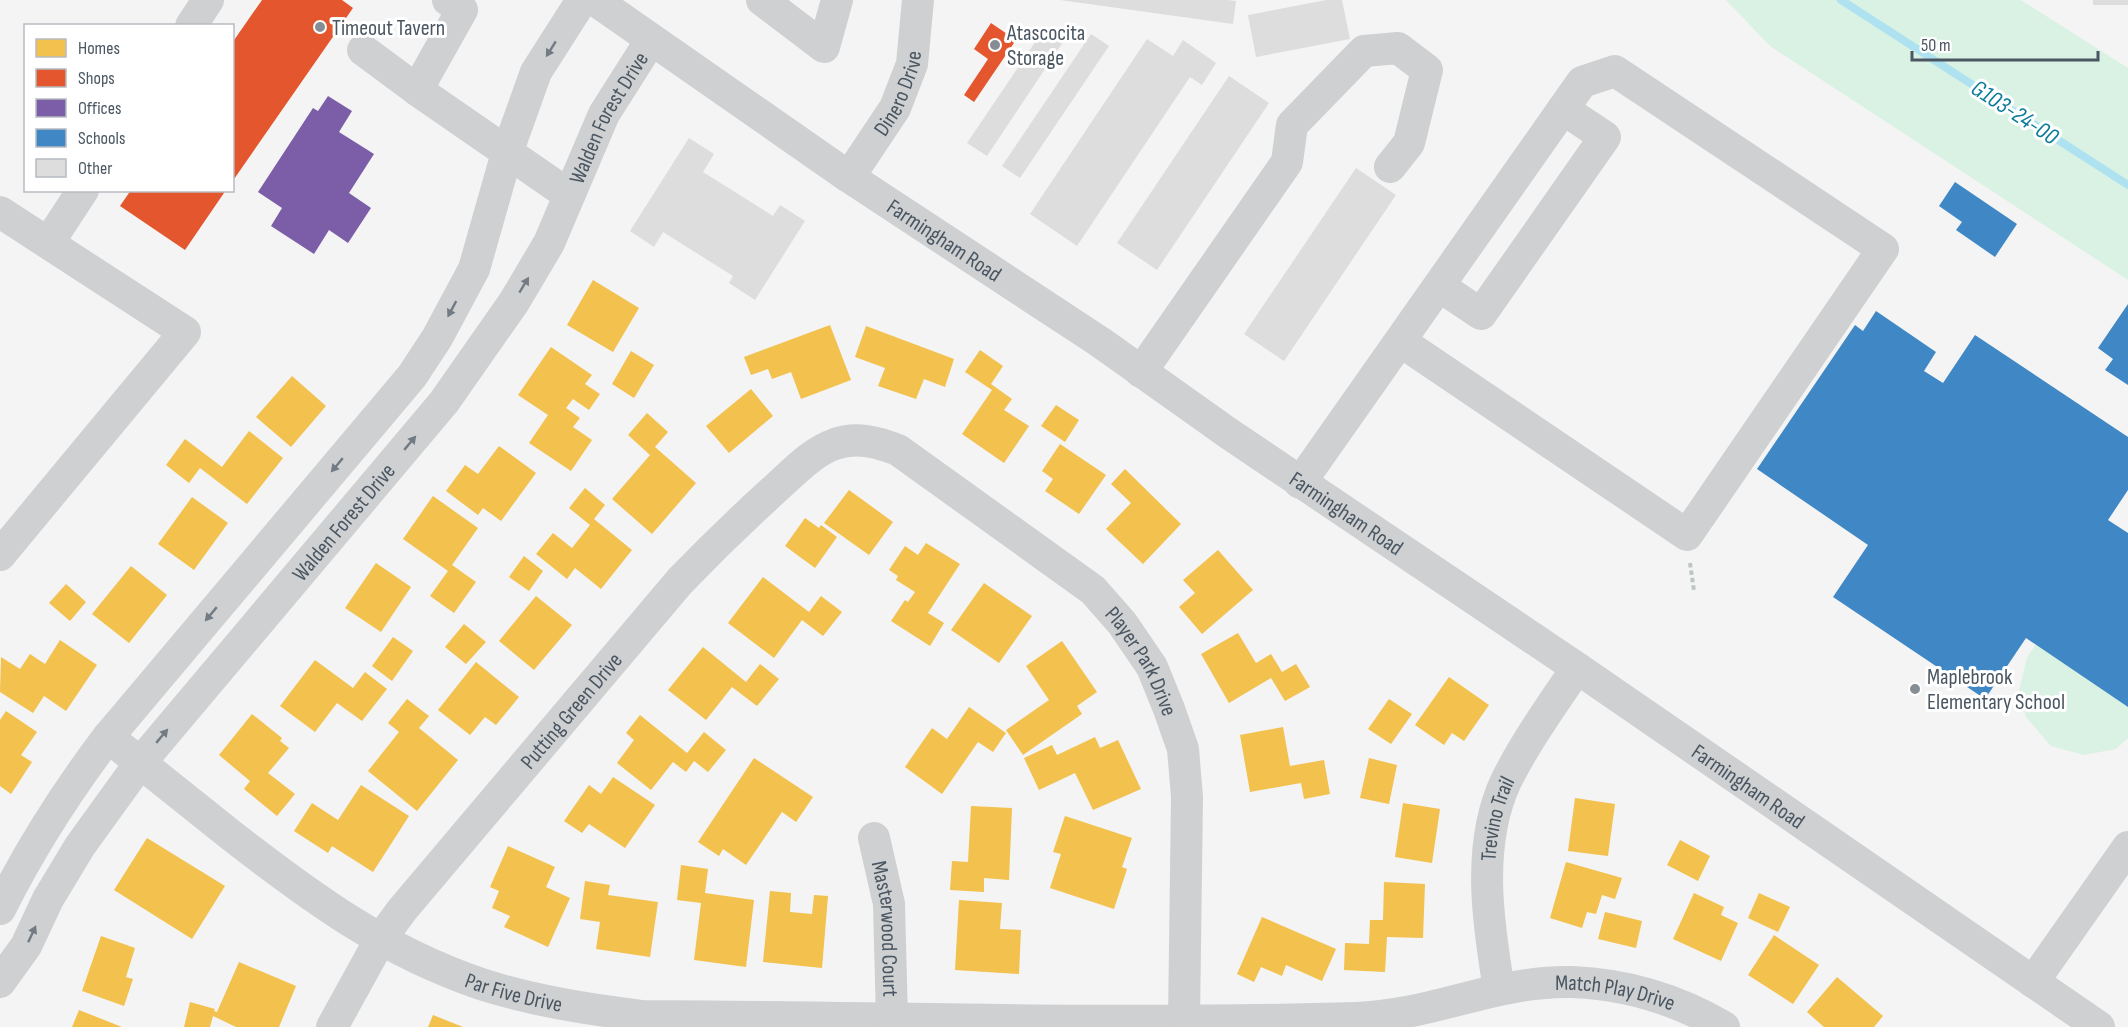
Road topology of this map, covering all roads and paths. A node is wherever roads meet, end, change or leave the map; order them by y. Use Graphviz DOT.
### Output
graph roads {
  1 [pos="208,0"];
  2 [pos="448,0"];
  3 [pos="582,0"];
  4 [pos="595,0"];
  5 [pos="762,0"];
  6 [pos="837,0"];
  7 [pos="918,0"];
  8 [pos="192,24"];
  9 [pos="651,40"];
  10 [pos="363,50"];
  11 [pos="417,90"];
  12 [pos="1563,109"];
  13 [pos="507,153"];
  14 [pos="1390,167"];
  15 [pos="849,177"];
  16 [pos="82,192"];
  17 [pos="569,195"];
  18 [pos="0,212"];
  19 [pos="49,242"];
  20 [pos="1439,286"];
  21 [pos="1400,341"];
  22 [pos="1142,372"];
  23 [pos="412,376"];
  24 [pos="444,402"];
  25 [pos="855,440"];
  26 [pos="1300,483"];
  27 [pos="0,555"];
  28 [pos="1577,669"];
  29 [pos="108,736"];
  30 [pos="140,763"];
  31 [pos="874,838"];
  32 [pos="2128,847"];
  33 [pos="0,909"];
  34 [pos="381,940"];
  35 [pos="0,982"];
  36 [pos="2033,982"];
  37 [pos="1499,989"];
  38 [pos="892,1019"];
  39 [pos="1184,1021"];
  40 [pos="332,1027"];
  41 [pos="1724,1027"];
  42 [pos="2100,1027"];
  1 -- 8 [label="street"];
  2 -- 11 [label="street"];
  3 -- 13 [label="street, Walden Forest Drive, one-way"];
  4 -- 9 [label="street, Farmingham Road"];
  5 -- 6 [label="street"];
  7 -- 15 [label="street, Dinero Drive"];
  9 -- 15 [label="street, Farmingham Road"];
  9 -- 17 [label="street, Walden Forest Drive"];
  10 -- 11 [label="street"];
  11 -- 13 [label="street"];
  12 -- 20 [label="street"];
  12 -- 20 [label="street"];
  12 -- 21 [label="street"];
  13 -- 17 [label="street"];
  13 -- 23 [label="street, Walden Forest Drive, one-way"];
  14 -- 22 [label="street"];
  15 -- 22 [label="street, Farmingham Road"];
  16 -- 19 [label="street"];
  24 -- 17 [label="street, Walden Forest Drive, one-way"];
  18 -- 19 [label="street"];
  19 -- 27 [label="street"];
  20 -- 21 [label="street"];
  21 -- 26 [label="street"];
  22 -- 26 [label="street, Farmingham Road"];
  23 -- 24 [label="street"];
  23 -- 29 [label="street, Walden Forest Drive, one-way"];
  30 -- 24 [label="street, Walden Forest Drive, one-way"];
  25 -- 34 [label="street, Putting Green Drive"];
  25 -- 39 [label="street, Player Park Drive"];
  26 -- 28 [label="street, Farmingham Road"];
  28 -- 36 [label="street, Farmingham Road"];
  28 -- 37 [label="street, Trevino Trail"];
  29 -- 30 [label="street, Par Five Drive"];
  29 -- 33 [label="street, Walden Forest Drive"];
  30 -- 34 [label="street, Par Five Drive"];
  35 -- 30 [label="street, Walden Forest Drive, one-way"];
  31 -- 38 [label="street, Masterwood Court"];
  32 -- 36 [label="street"];
  34 -- 38 [label="street, Par Five Drive"];
  34 -- 40 [label="street, Putting Green Drive"];
  36 -- 42 [label="street, Farmingham Road"];
  37 -- 39 [label="street, Par Five Drive"];
  37 -- 41 [label="street, Match Play Drive"];
  38 -- 39 [label="street, Par Five Drive"];
}
